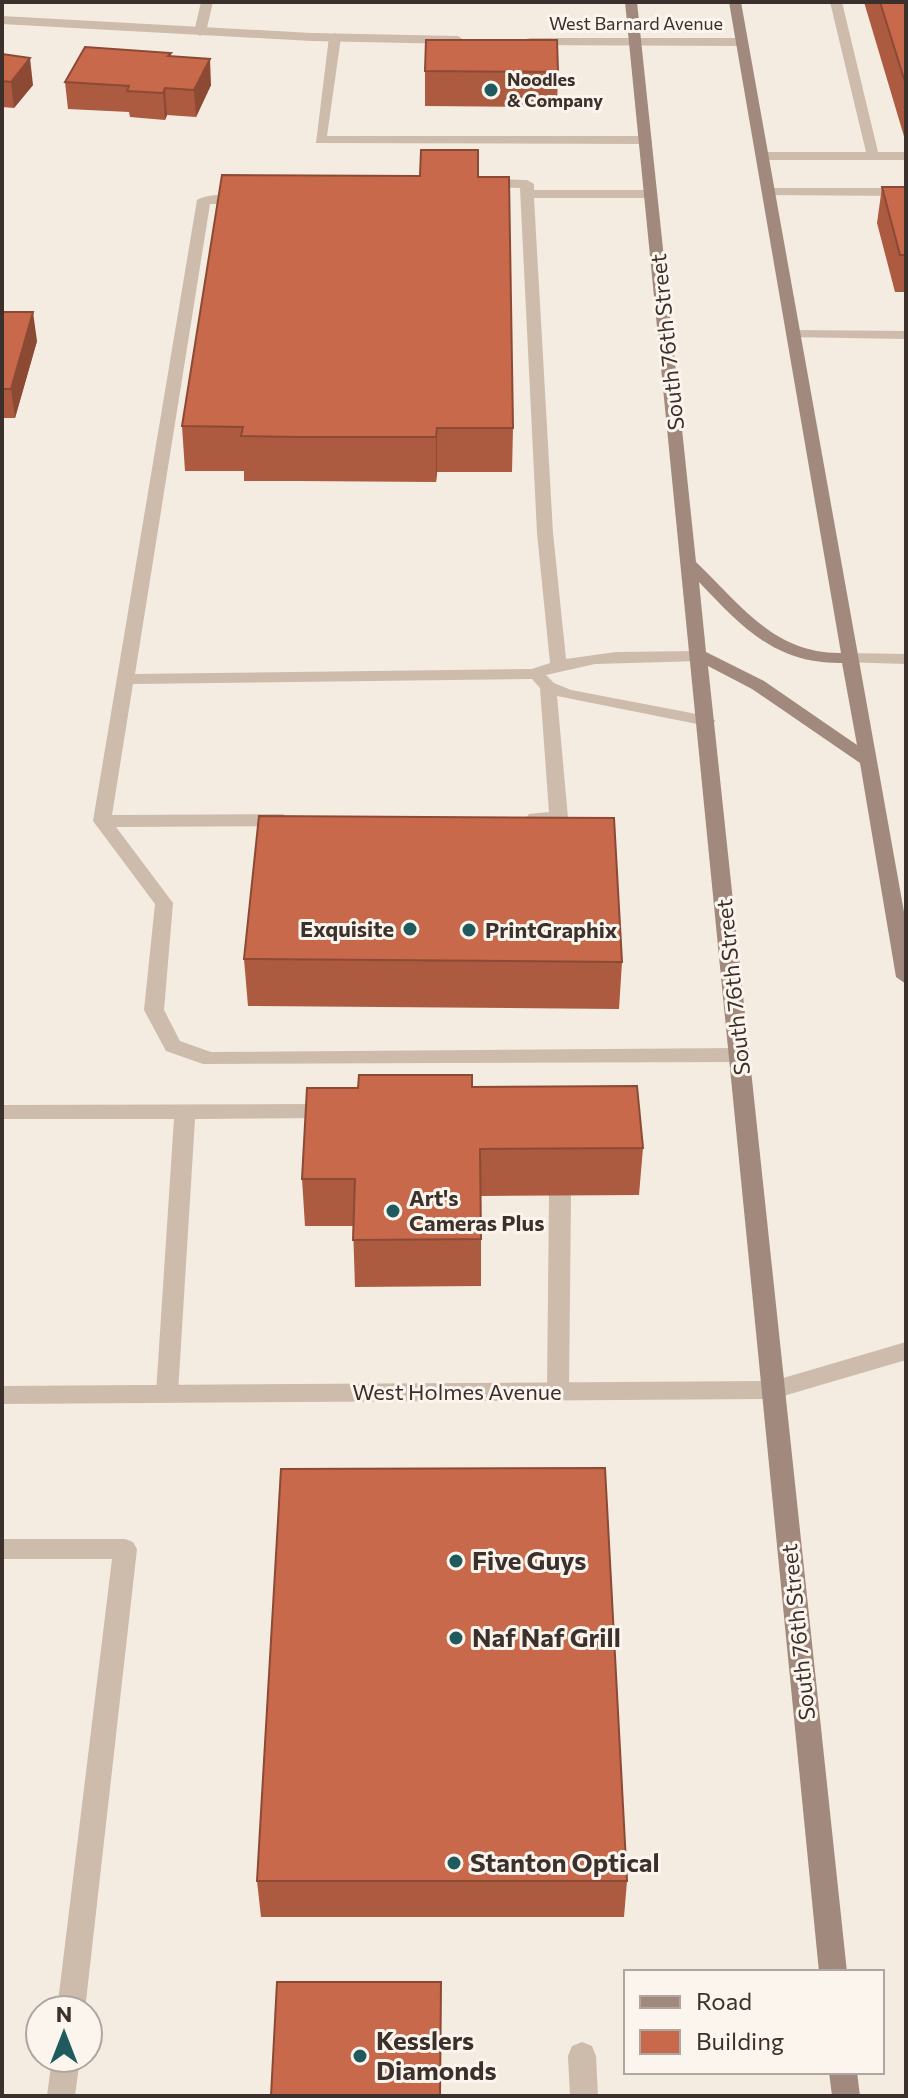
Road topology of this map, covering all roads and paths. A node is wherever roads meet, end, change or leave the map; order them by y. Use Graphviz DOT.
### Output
graph roads {
  1 [pos="207,2"];
  2 [pos="631,2"];
  3 [pos="735,2"];
  4 [pos="836,2"];
  5 [pos="2,20"];
  6 [pos="200,32"];
  7 [pos="335,37"];
  8 [pos="478,41"];
  9 [pos="510,42"];
  10 [pos="636,42"];
  11 [pos="742,42"];
  12 [pos="646,140"];
  13 [pos="762,156"];
  14 [pos="873,156"];
  15 [pos="906,156"];
  16 [pos="464,183"];
  17 [pos="768,192"];
  18 [pos="906,192"];
  19 [pos="527,194"];
  20 [pos="651,194"];
  21 [pos="265,200"];
  22 [pos="793,334"];
  23 [pos="906,335"];
  24 [pos="691,565"];
  25 [pos="701,656"];
  26 [pos="848,658"];
  27 [pos="906,659"];
  28 [pos="558,663"];
  29 [pos="125,679"];
  30 [pos="541,680"];
  31 [pos="707,721"];
  32 [pos="868,761"];
  33 [pos="514,819"];
  34 [pos="304,820"];
  35 [pos="102,821"];
  36 [pos="901,915"];
  37 [pos="906,977"];
  38 [pos="739,1055"];
  39 [pos="355,1110"];
  40 [pos="2,1112"];
  41 [pos="185,1112"];
  42 [pos="560,1195"];
  43 [pos="906,1351"];
  44 [pos="773,1390"];
  45 [pos="558,1391"];
  46 [pos="167,1393"];
  47 [pos="2,1395"];
  48 [pos="2,1549"];
  49 [pos="833,1970"];
  50 [pos="73,1994"];
  51 [pos="582,2056"];
  52 [pos="64,2074"];
  53 [pos="843,2074"];
  54 [pos="61,2096"];
  55 [pos="584,2096"];
  56 [pos="846,2096"];
  1 -- 6 [label="street"];
  2 -- 10 [label="main road, South 76th Street"];
  3 -- 11 [label="main road"];
  4 -- 14 [label="street"];
  5 -- 6 [label="street"];
  6 -- 7 [label="street"];
  7 -- 8 [label="street"];
  7 -- 12 [label="street"];
  9 -- 10 [label="street, West Barnard Avenue"];
  10 -- 11 [label="street, West Barnard Avenue"];
  10 -- 12 [label="main road, South 76th Street"];
  11 -- 13 [label="main road"];
  12 -- 20 [label="main road, South 76th Street"];
  13 -- 14 [label="street"];
  13 -- 17 [label="main road"];
  14 -- 15 [label="street"];
  16 -- 19 [label="street"];
  17 -- 18 [label="street"];
  17 -- 22 [label="main road"];
  19 -- 20 [label="street"];
  19 -- 28 [label="street"];
  20 -- 24 [label="main road, South 76th Street"];
  21 -- 29 [label="street"];
  22 -- 23 [label="street"];
  22 -- 26 [label="main road"];
  24 -- 25 [label="main road, South 76th Street"];
  24 -- 26 [label="main road"];
  25 -- 28 [label="street"];
  25 -- 31 [label="main road, South 76th Street"];
  25 -- 32 [label="main road"];
  26 -- 27 [label="street"];
  26 -- 32 [label="main road"];
  28 -- 30 [label="street"];
  29 -- 30 [label="street"];
  29 -- 35 [label="street"];
  30 -- 31 [label="street"];
  30 -- 33 [label="street"];
  31 -- 38 [label="main road, South 76th Street"];
  32 -- 36 [label="main road"];
  34 -- 35 [label="street"];
  35 -- 38 [label="street"];
  36 -- 37 [label="main road"];
  38 -- 44 [label="main road, South 76th Street"];
  39 -- 41 [label="street"];
  40 -- 41 [label="street"];
  41 -- 46 [label="street"];
  42 -- 45 [label="street"];
  43 -- 44 [label="street, West Holmes Avenue"];
  44 -- 45 [label="street, West Holmes Avenue"];
  44 -- 49 [label="main road, South 76th Street"];
  45 -- 46 [label="street, West Holmes Avenue"];
  46 -- 47 [label="street, West Holmes Avenue"];
  48 -- 50 [label="street"];
  51 -- 55 [label="street"];
  52 -- 54 [label="street"];
  53 -- 56 [label="main road"];
}
